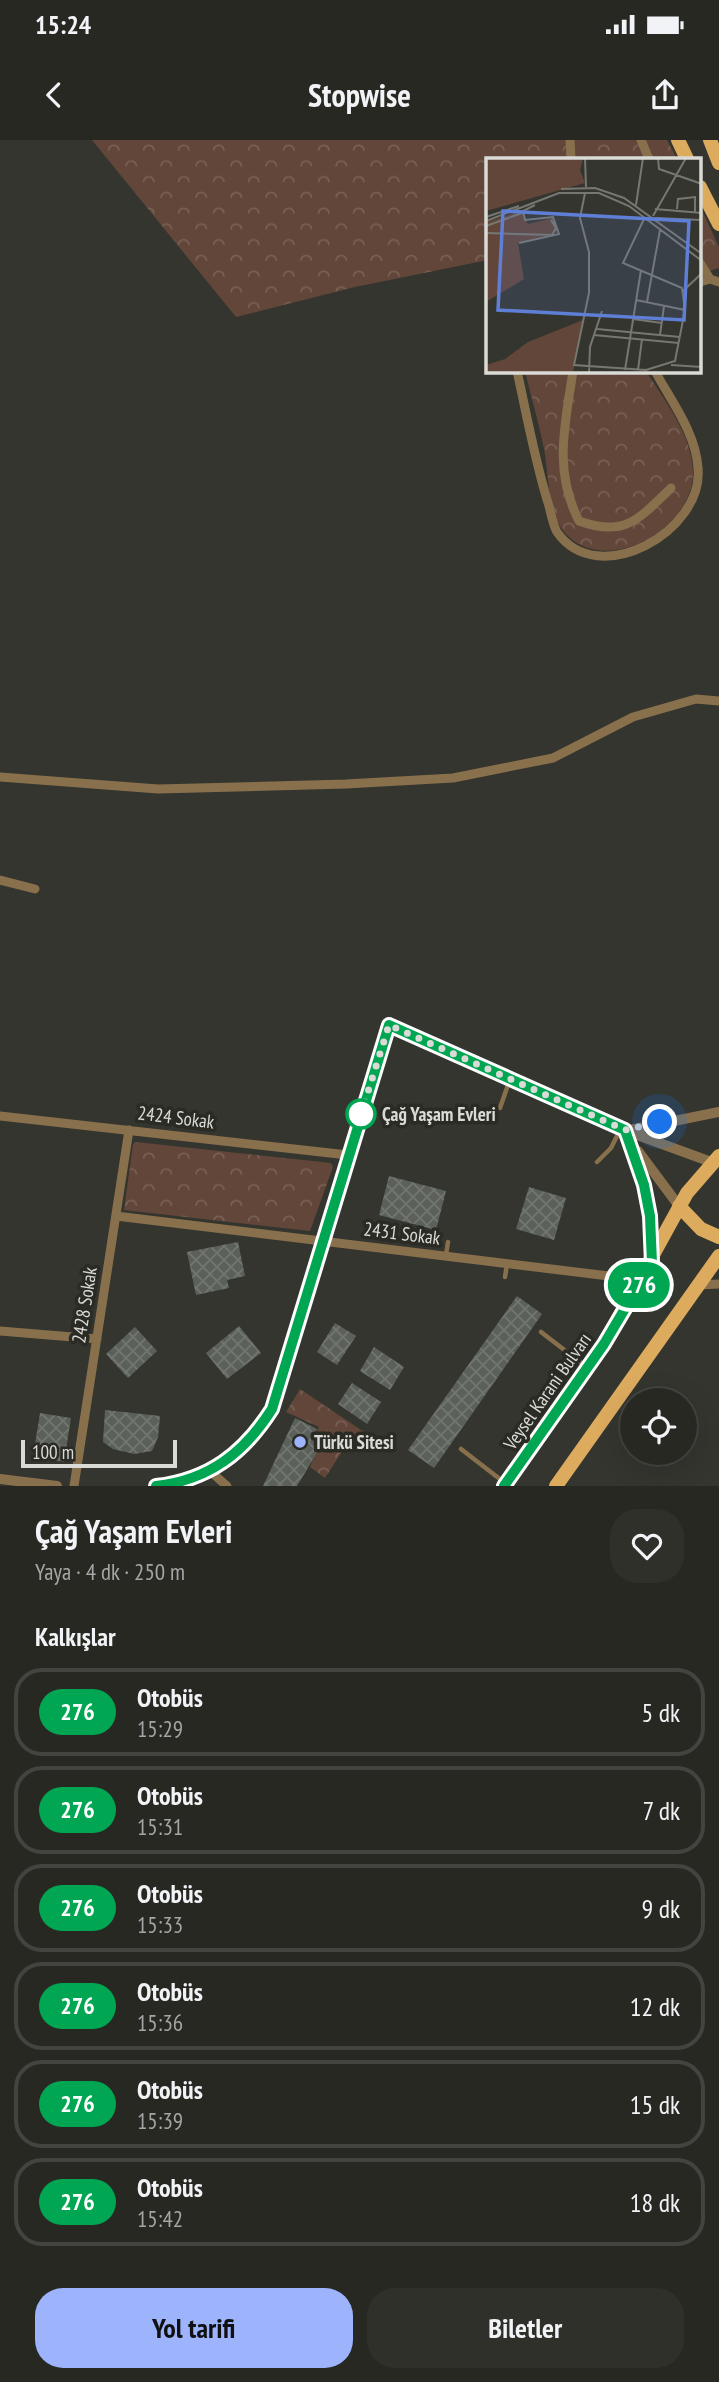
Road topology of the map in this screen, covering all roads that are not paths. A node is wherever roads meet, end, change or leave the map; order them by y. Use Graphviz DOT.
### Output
graph roads {
  1 [pos="570,140"];
  2 [pos="640,140"];
  3 [pos="678,140"];
  4 [pos="710,140"];
  5 [pos="571,158"];
  6 [pos="649,158"];
  7 [pos="687,158"];
  8 [pos="719,163"];
  9 [pos="702,191"];
  10 [pos="719,224"];
  11 [pos="517,373"];
  12 [pos="573,373"];
  13 [pos="656,373"];
  14 [pos="671,488"];
  15 [pos="719,701"];
  16 [pos="0,776"];
  17 [pos="0,880"];
  18 [pos="35,889"];
  19 [pos="510,1078"];
  20 [pos="500,1108"];
  21 [pos="719,1112"];
  22 [pos="0,1116"];
  23 [pos="129,1130"];
  24 [pos="623,1130"];
  25 [pos="348,1155"];
  26 [pos="717,1161"];
  27 [pos="597,1162"];
  28 [pos="680,1206"];
  29 [pos="116,1216"];
  30 [pos="719,1237"];
  31 [pos="323,1241"];
  32 [pos="448,1242"];
  33 [pos="446,1256"];
  34 [pos="719,1256"];
  35 [pos="652,1263"];
  36 [pos="507,1264"];
  37 [pos="505,1277"];
  38 [pos="642,1280"];
  39 [pos="719,1284"];
  40 [pos="697,1286"];
  41 [pos="0,1331"];
  42 [pos="541,1332"];
  43 [pos="97,1339"];
  44 [pos="588,1367"];
  45 [pos="461,1449"];
  46 [pos="210,1471"];
  47 [pos="0,1479"];
  48 [pos="18,1484"];
  49 [pos="505,1485"];
  50 [pos="57,1486"];
  51 [pos="74,1486"];
  52 [pos="156,1486"];
  53 [pos="227,1486"];
  54 [pos="556,1486"];
  1 -- 5 [label="street"];
  2 -- 6 [label="street"];
  3 -- 7 [label="main road"];
  4 -- 8 [label="main road"];
  9 -- 10 [label="main road"];
  11 -- 13 [label="street"];
  12 -- 14 [label="street"];
  15 -- 16 [label="street"];
  17 -- 18 [label="street"];
  19 -- 20 [label="lane"];
  19 -- 24 [label="street"];
  19 -- 25 [label="street"];
  21 -- 24 [label="street"];
  22 -- 23 [label="street, 2424 Sokak"];
  23 -- 25 [label="street, 2424 Sokak"];
  23 -- 29 [label="street, 2428 Sokak"];
  24 -- 26 [label="street"];
  24 -- 27 [label="lane"];
  24 -- 28 [label="street"];
  24 -- 35 [label="street"];
  25 -- 31 [label="street"];
  26 -- 28 [label="main road, Veysel Karani Bulvarı"];
  28 -- 30 [label="main road"];
  28 -- 35 [label="main road, Veysel Karani Bulvarı"];
  29 -- 31 [label="street, 2431 Sokak"];
  29 -- 43 [label="street, 2428 Sokak"];
  31 -- 33 [label="street, 2431 Sokak"];
  31 -- 46 [label="street"];
  32 -- 33 [label="lane"];
  33 -- 36 [label="street, 2431 Sokak"];
  34 -- 40 [label="main road"];
  35 -- 38 [label="main road, Veysel Karani Bulvarı"];
  36 -- 37 [label="lane"];
  36 -- 38 [label="street, 2431 Sokak"];
  38 -- 44 [label="main road, Veysel Karani Bulvarı"];
  39 -- 40 [label="street"];
  40 -- 54 [label="main road"];
  41 -- 43 [label="street"];
  42 -- 44 [label="lane"];
  43 -- 51 [label="street, 2428 Sokak"];
  44 -- 49 [label="main road, Veysel Karani Bulvarı"];
  45 -- 49 [label="lane"];
  46 -- 52 [label="street"];
  46 -- 53 [label="street"];
  47 -- 48 [label="street"];
  48 -- 50 [label="street"];
}
